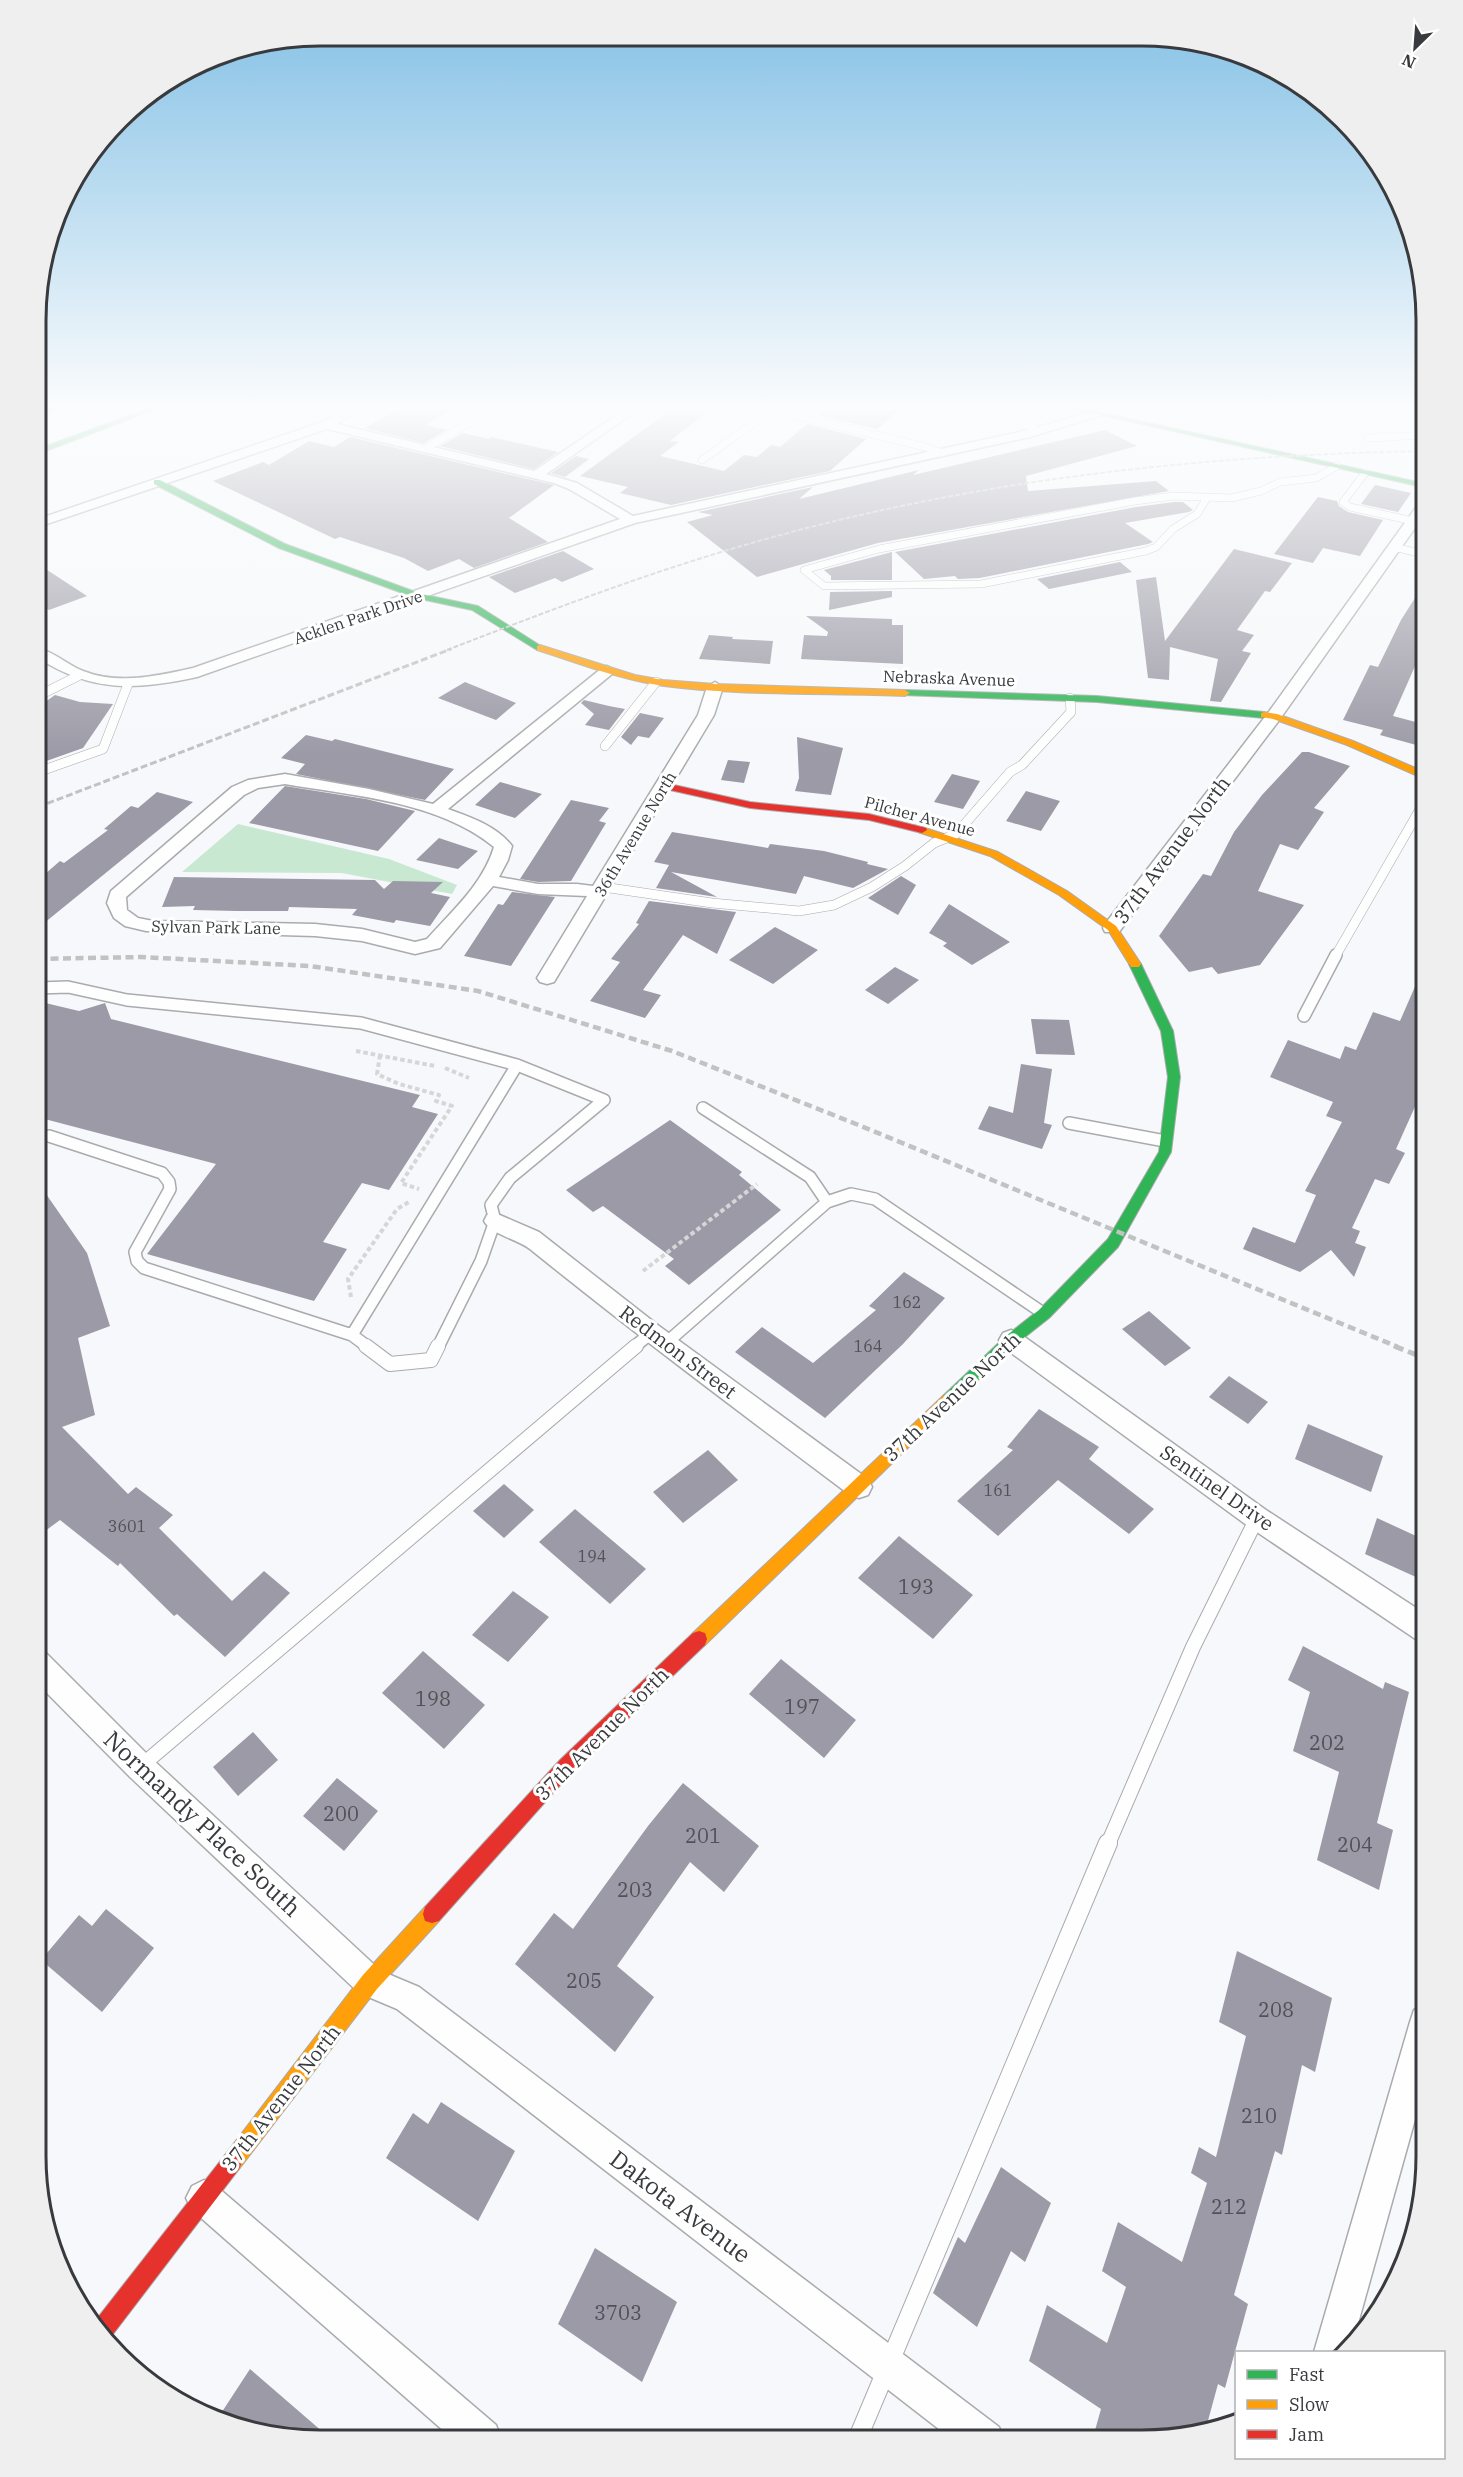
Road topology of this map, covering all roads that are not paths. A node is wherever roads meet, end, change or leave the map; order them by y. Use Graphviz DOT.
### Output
graph roads {
  1 [pos="240,525"];
  2 [pos="617,525"];
  3 [pos="1003,525"];
  4 [pos="1180,525"];
  5 [pos="1410,525"];
  6 [pos="1394,547"];
  7 [pos="1417,553"];
  8 [pos="464,580"];
  9 [pos="419,596"];
  10 [pos="475,608"];
  11 [pos="46,658"];
  12 [pos="607,670"];
  13 [pos="78,676"];
  14 [pos="656,682"];
  15 [pos="128,684"];
  16 [pos="715,687"];
  17 [pos="46,692"];
  18 [pos="1070,699"];
  19 [pos="1274,716"];
  20 [pos="604,746"];
  21 [pos="46,769"];
  22 [pos="1417,773"];
  23 [pos="664,786"];
  24 [pos="437,810"];
  25 [pos="1417,814"];
  26 [pos="946,837"];
  27 [pos="488,880"];
  28 [pos="602,890"];
  29 [pos="1112,928"];
  30 [pos="547,978"];
  31 [pos="46,987"];
  32 [pos="1304,1016"];
  33 [pos="517,1065"];
  34 [pos="703,1108"];
  35 [pos="1069,1122"];
  36 [pos="49,1136"];
  37 [pos="1167,1141"];
  38 [pos="827,1202"];
  39 [pos="495,1221"];
  40 [pos="1044,1314"];
  41 [pos="352,1335"];
  42 [pos="658,1339"];
  43 [pos="1011,1340"];
  44 [pos="859,1486"];
  45 [pos="1257,1518"];
  46 [pos="1417,1625"];
  47 [pos="46,1673"];
  48 [pos="140,1767"];
  49 [pos="370,1982"];
  50 [pos="1417,2054"];
  51 [pos="204,2198"];
  52 [pos="105,2326"];
  53 [pos="1332,2351"];
  54 [pos="887,2366"];
  55 [pos="472,2430"];
  56 [pos="861,2430"];
  57 [pos="972,2430"];
  1 -- 9 [label="main road, Nebraska Avenue"];
  2 -- 8 [label="street, Acklen Park Drive"];
  3 -- 4 [label="lane"];
  5 -- 6 [label="street, 37th Avenue North"];
  6 -- 7 [label="lane"];
  6 -- 19 [label="street, 37th Avenue North"];
  8 -- 9 [label="street, Acklen Park Drive"];
  8 -- 10 [label="street"];
  9 -- 10 [label="main road, Nebraska Avenue"];
  9 -- 15 [label="street, Acklen Park Drive"];
  10 -- 12 [label="main road, Nebraska Avenue"];
  11 -- 13 [label="street, Acklen Park Drive"];
  12 -- 14 [label="main road, Nebraska Avenue"];
  12 -- 24 [label="street"];
  13 -- 15 [label="street, Acklen Park Drive"];
  13 -- 17 [label="lane"];
  14 -- 16 [label="main road, Nebraska Avenue"];
  14 -- 20 [label="lane"];
  15 -- 21 [label="lane"];
  16 -- 18 [label="main road, Nebraska Avenue"];
  16 -- 23 [label="street, 36th Avenue North"];
  18 -- 19 [label="main road, Nebraska Avenue"];
  18 -- 26 [label="lane"];
  19 -- 22 [label="main road, Nebraska Avenue"];
  19 -- 29 [label="street, 37th Avenue North"];
  23 -- 26 [label="main road, Pilcher Avenue"];
  23 -- 28 [label="street, 36th Avenue North"];
  24 -- 27 [label="street, Sylvan Park Lane"];
  24 -- 27 [label="street, Sylvan Park Lane"];
  25 -- 32 [label="lane"];
  26 -- 28 [label="lane"];
  26 -- 29 [label="main road, Pilcher Avenue"];
  27 -- 28 [label="street"];
  28 -- 30 [label="street, 36th Avenue North"];
  29 -- 37 [label="main road, 37th Avenue North"];
  31 -- 33 [label="lane"];
  33 -- 39 [label="lane"];
  33 -- 41 [label="lane"];
  34 -- 38 [label="lane"];
  35 -- 37 [label="lane"];
  36 -- 41 [label="lane"];
  37 -- 40 [label="main road, 37th Avenue North"];
  38 -- 40 [label="lane"];
  38 -- 42 [label="lane"];
  39 -- 41 [label="lane"];
  39 -- 42 [label="street, Redmon Street"];
  40 -- 43 [label="main road, 37th Avenue North"];
  42 -- 44 [label="street, Redmon Street"];
  42 -- 48 [label="lane"];
  43 -- 44 [label="main road, 37th Avenue North"];
  43 -- 45 [label="street, Sentinel Drive"];
  44 -- 49 [label="main road, 37th Avenue North"];
  45 -- 46 [label="street, Sentinel Drive"];
  45 -- 54 [label="lane"];
  47 -- 48 [label="street, Normandy Place South"];
  48 -- 49 [label="street, Normandy Place South"];
  49 -- 51 [label="main road, 37th Avenue North"];
  49 -- 54 [label="street, Dakota Avenue"];
  50 -- 53 [label="street"];
  51 -- 52 [label="main road, 37th Avenue North"];
  51 -- 55 [label="street"];
  54 -- 56 [label="lane"];
  54 -- 57 [label="street, Dakota Avenue"];
}
